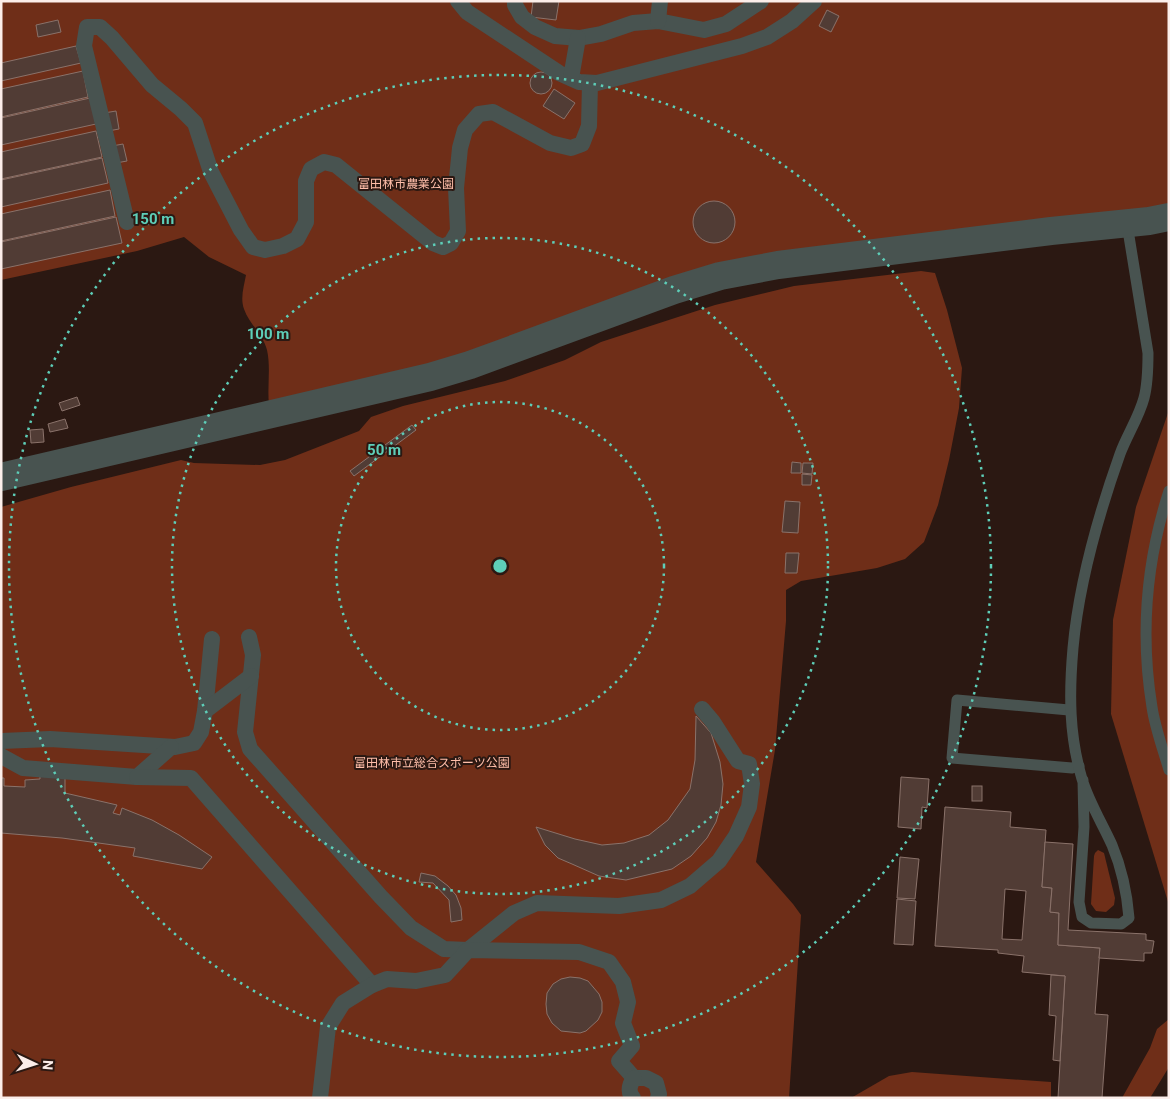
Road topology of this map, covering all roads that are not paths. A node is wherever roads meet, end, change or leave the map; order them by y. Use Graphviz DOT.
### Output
graph roads {
  1 [pos="458,1"];
  2 [pos="515,1"];
  3 [pos="660,1"];
  4 [pos="761,1"];
  5 [pos="814,1"];
  6 [pos="658,22"];
  7 [pos="578,38"];
  8 [pos="571,78"];
  9 [pos="590,83"];
  10 [pos="1169,216"];
  11 [pos="127,222"];
  12 [pos="1126,224"];
  13 [pos="1,477"];
  14 [pos="1169,491"];
  15 [pos="249,637"];
  16 [pos="212,639"];
  17 [pos="251,676"];
  18 [pos="702,709"];
  19 [pos="1069,710"];
  20 [pos="205,711"];
  21 [pos="1,741"];
  22 [pos="171,747"];
  23 [pos="1,756"];
  24 [pos="1079,766"];
  25 [pos="1169,770"];
  26 [pos="138,776"];
  27 [pos="1082,780"];
  28 [pos="468,950"];
  29 [pos="372,985"];
  30 [pos="634,1078"];
  31 [pos="320,1098"];
  32 [pos="633,1098"];
  33 [pos="658,1098"];
  1 -- 8 [label="street"];
  2 -- 7 [label="street"];
  3 -- 6 [label="street"];
  4 -- 6 [label="street"];
  5 -- 9 [label="street"];
  6 -- 7 [label="street"];
  7 -- 8 [label="street"];
  8 -- 9 [label="street"];
  9 -- 11 [label="street"];
  10 -- 12 [label="street"];
  12 -- 13 [label="street"];
  12 -- 19 [label="lane"];
  14 -- 25 [label="lane"];
  15 -- 17 [label="street"];
  16 -- 20 [label="street"];
  17 -- 20 [label="street"];
  17 -- 28 [label="street"];
  18 -- 28 [label="street"];
  19 -- 24 [label="lane"];
  19 -- 24 [label="lane"];
  20 -- 22 [label="street"];
  21 -- 22 [label="street"];
  22 -- 26 [label="street"];
  23 -- 26 [label="street"];
  24 -- 27 [label="lane"];
  26 -- 29 [label="street"];
  27 -- 27 [label="lane"];
  28 -- 29 [label="street"];
  28 -- 30 [label="street"];
  29 -- 31 [label="street"];
  30 -- 32 [label="street"];
  30 -- 33 [label="street"];
}
